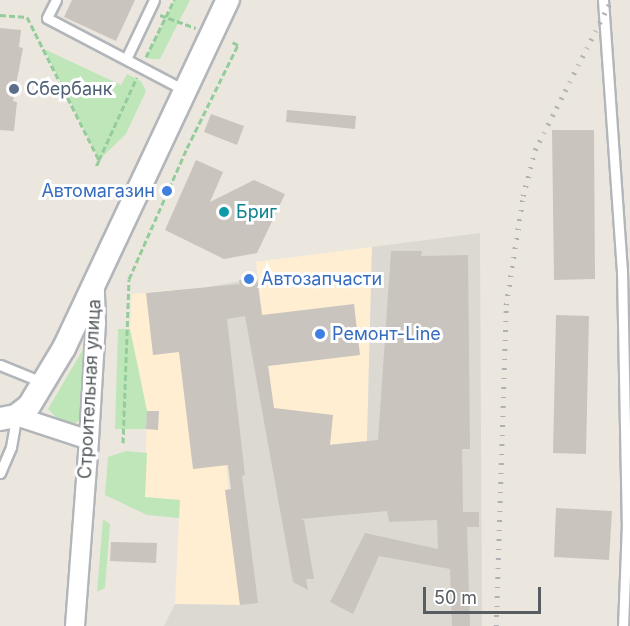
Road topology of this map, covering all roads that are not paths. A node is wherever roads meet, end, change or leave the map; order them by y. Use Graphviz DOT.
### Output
graph roads {
  1 [pos="56,0"];
  2 [pos="154,0"];
  3 [pos="228,0"];
  4 [pos="603,0"];
  5 [pos="126,59"];
  6 [pos="184,90"];
  7 [pos="95,286"];
  8 [pos="0,365"];
  9 [pos="44,383"];
  10 [pos="8,418"];
  11 [pos="89,440"];
  12 [pos="0,473"];
  13 [pos="75,626"];
  14 [pos="623,626"];
  1 -- 5 [label="lane"];
  2 -- 5 [label="lane"];
  3 -- 6 [label="street, Строительная улица"];
  4 -- 14 [label="lane"];
  5 -- 6 [label="lane"];
  6 -- 7 [label="street, Строительная улица"];
  7 -- 9 [label="street"];
  7 -- 11 [label="street, Строительная улица"];
  8 -- 9 [label="lane"];
  9 -- 10 [label="street"];
  10 -- 11 [label="street"];
  10 -- 12 [label="lane"];
  11 -- 13 [label="street, Строительная улица"];
}
